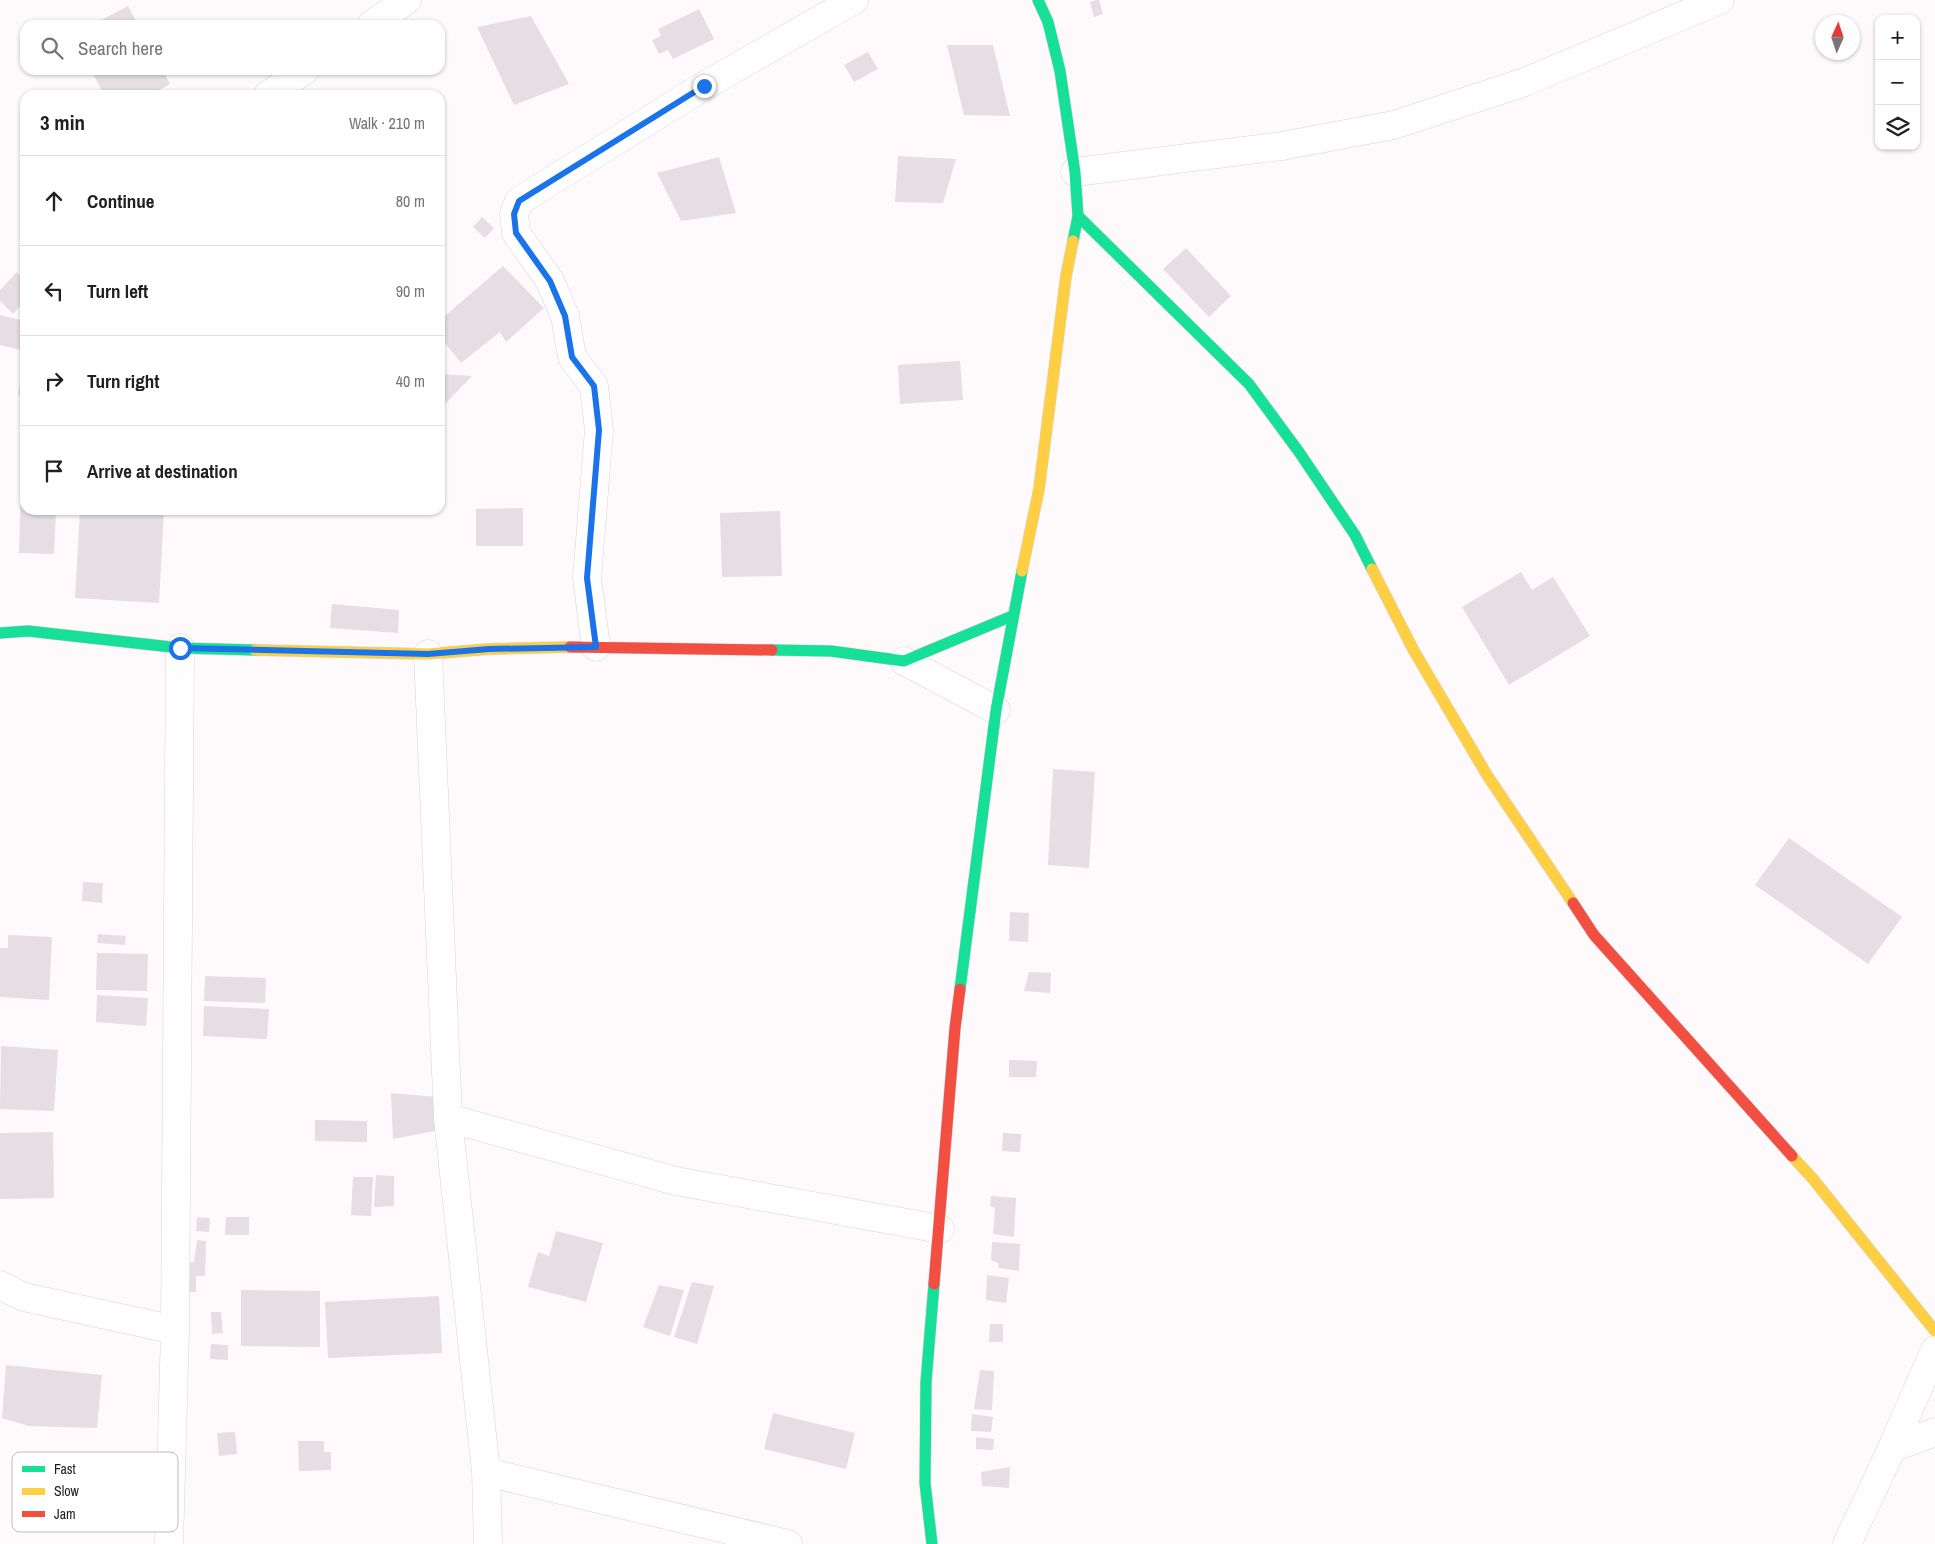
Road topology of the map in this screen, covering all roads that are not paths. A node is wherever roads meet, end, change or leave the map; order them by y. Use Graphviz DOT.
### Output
graph roads {
  1 [pos="407,0"];
  2 [pos="854,0"];
  3 [pos="1038,0"];
  4 [pos="1720,0"];
  5 [pos="378,20"];
  6 [pos="298,75"];
  7 [pos="275,90"];
  8 [pos="1075,172"];
  9 [pos="1078,216"];
  10 [pos="1012,616"];
  11 [pos="0,633"];
  12 [pos="596,647"];
  13 [pos="180,648"];
  14 [pos="428,654"];
  15 [pos="904,661"];
  16 [pos="996,710"];
  17 [pos="448,1118"];
  18 [pos="940,1229"];
  19 [pos="0,1285"];
  20 [pos="175,1330"];
  21 [pos="1935,1331"];
  22 [pos="1935,1350"];
  23 [pos="1935,1432"];
  24 [pos="1892,1448"];
  25 [pos="172,1452"];
  26 [pos="486,1472"];
  27 [pos="488,1544"];
  28 [pos="788,1544"];
  29 [pos="932,1544"];
  30 [pos="1847,1544"];
  1 -- 5 [label="street"];
  2 -- 12 [label="street"];
  3 -- 8 [label="street"];
  4 -- 8 [label="street"];
  6 -- 7 [label="street"];
  8 -- 9 [label="street"];
  9 -- 10 [label="street"];
  9 -- 21 [label="street"];
  10 -- 15 [label="street"];
  10 -- 16 [label="street"];
  11 -- 13 [label="street"];
  12 -- 14 [label="street"];
  12 -- 15 [label="street"];
  13 -- 14 [label="street"];
  13 -- 20 [label="street"];
  14 -- 17 [label="street"];
  15 -- 16 [label="street"];
  16 -- 18 [label="street"];
  17 -- 18 [label="street"];
  17 -- 26 [label="street"];
  18 -- 29 [label="street"];
  19 -- 20 [label="street"];
  20 -- 25 [label="street"];
  22 -- 24 [label="street"];
  23 -- 24 [label="street"];
  24 -- 30 [label="street"];
  26 -- 27 [label="street"];
  26 -- 28 [label="street"];
}
